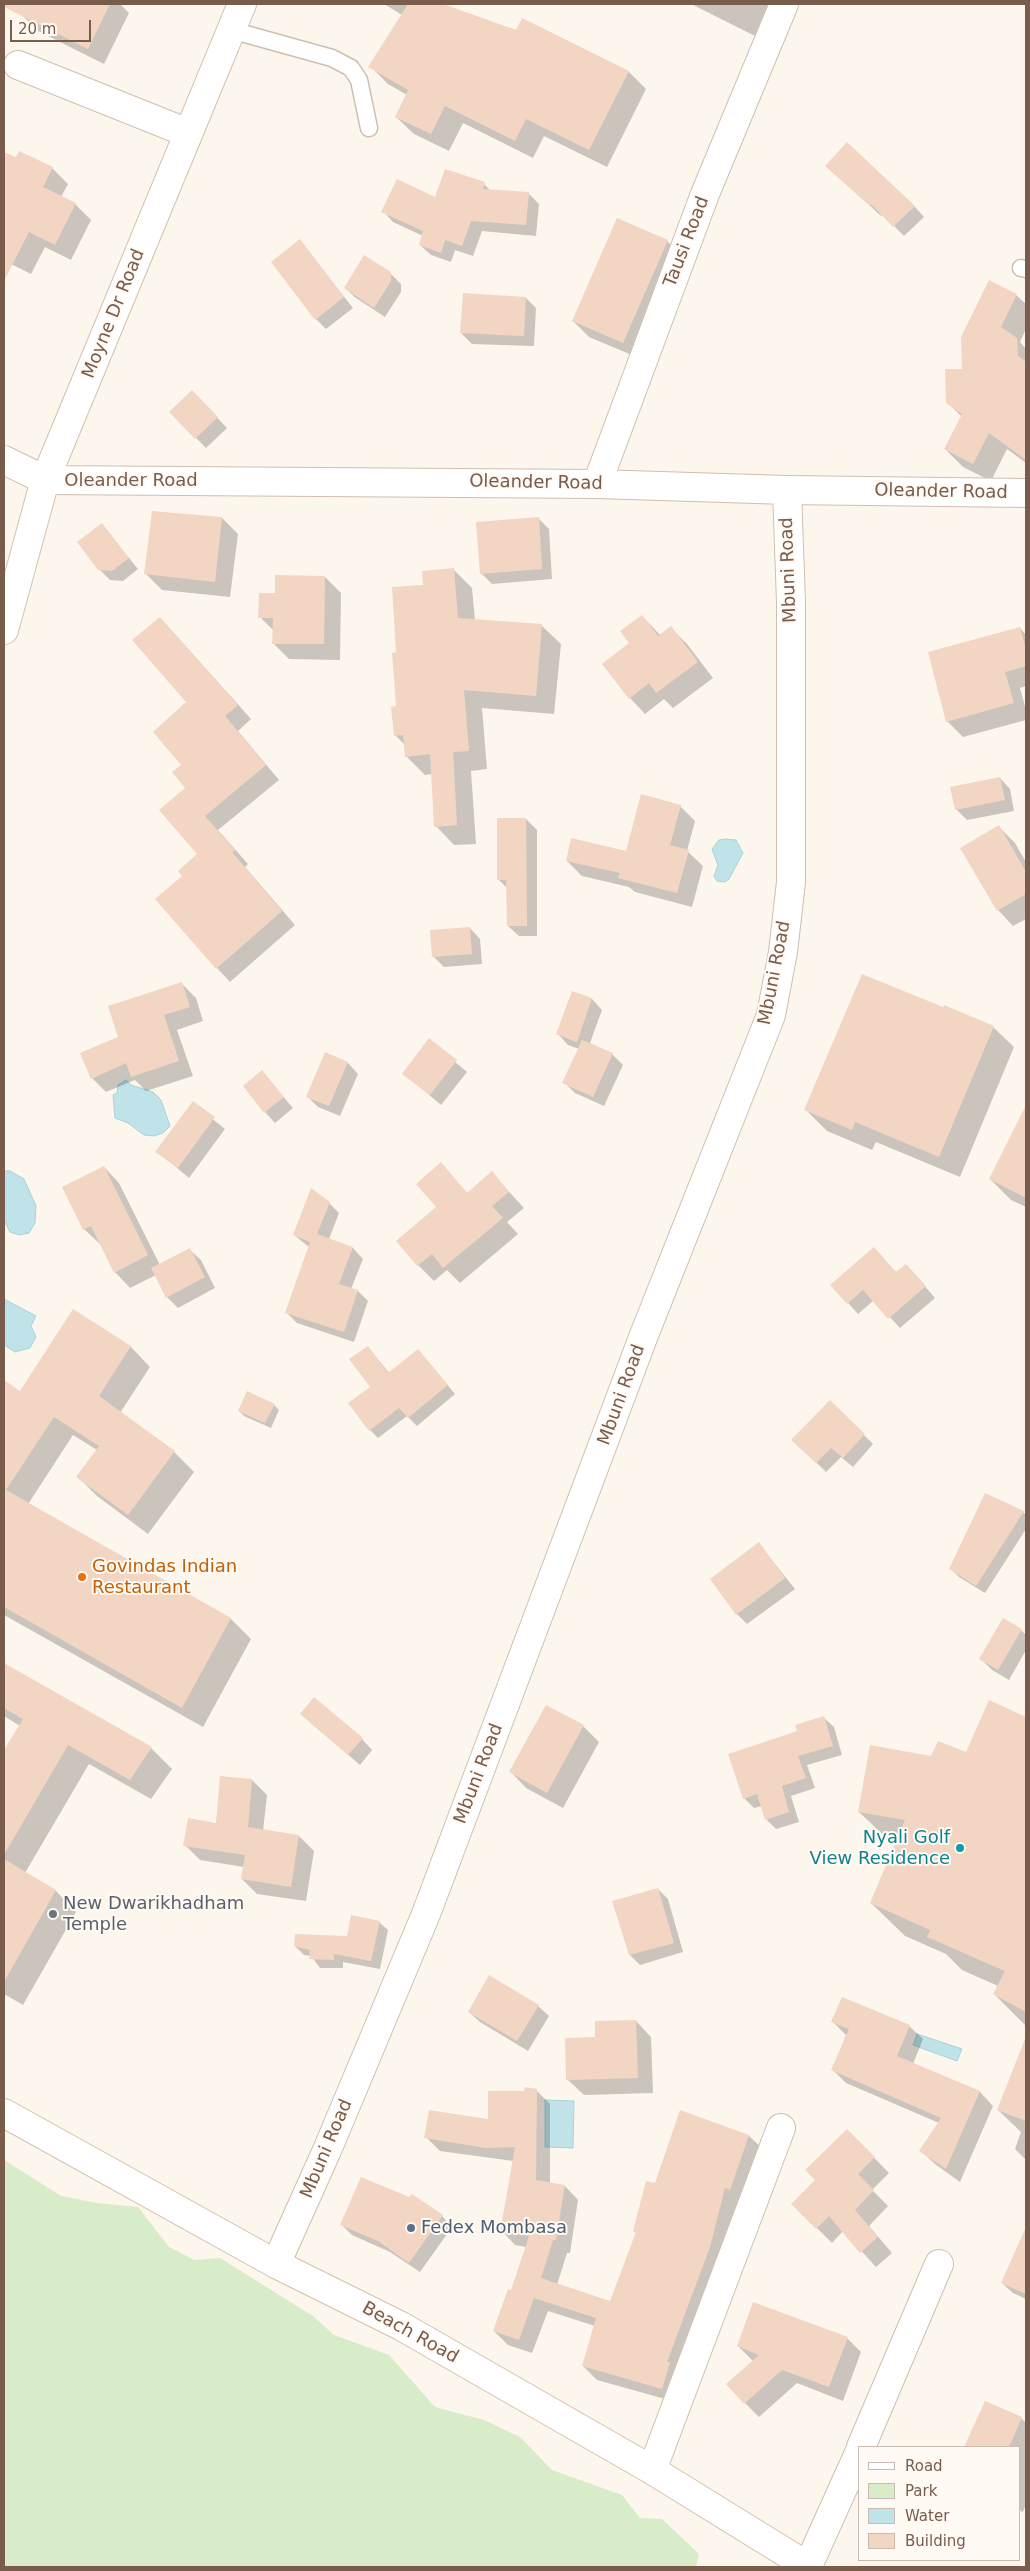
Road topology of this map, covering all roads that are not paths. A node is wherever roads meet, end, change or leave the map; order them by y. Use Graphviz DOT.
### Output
graph roads {
  1 [pos="242,4"];
  2 [pos="784,4"];
  3 [pos="231,30"];
  4 [pos="18,65"];
  5 [pos="369,128"];
  6 [pos="188,133"];
  7 [pos="4,460"];
  8 [pos="45,480"];
  9 [pos="597,484"];
  10 [pos="787,490"];
  11 [pos="1026,493"];
  12 [pos="4,630"];
  13 [pos="4,2113"];
  14 [pos="781,2128"];
  15 [pos="276,2264"];
  16 [pos="939,2264"];
  17 [pos="861,2446"];
  18 [pos="858,2455"];
  19 [pos="652,2470"];
  20 [pos="809,2567"];
  1 -- 3 [label="street, Moyne Dr Road"];
  2 -- 9 [label="street, Tausi Road"];
  3 -- 5 [label="lane"];
  3 -- 6 [label="street, Moyne Dr Road"];
  4 -- 6 [label="street"];
  6 -- 8 [label="street, Moyne Dr Road"];
  7 -- 8 [label="street"];
  8 -- 9 [label="street, Oleander Road"];
  8 -- 12 [label="street, Moyne Dr Road"];
  9 -- 10 [label="street, Oleander Road"];
  10 -- 11 [label="street, Oleander Road"];
  10 -- 15 [label="street, Mbuni Road"];
  13 -- 15 [label="street, Beach Road"];
  14 -- 19 [label="street"];
  15 -- 19 [label="street, Beach Road"];
  16 -- 17 [label="street"];
  18 -- 20 [label="street"];
  19 -- 20 [label="street, Beach Road"];
}
